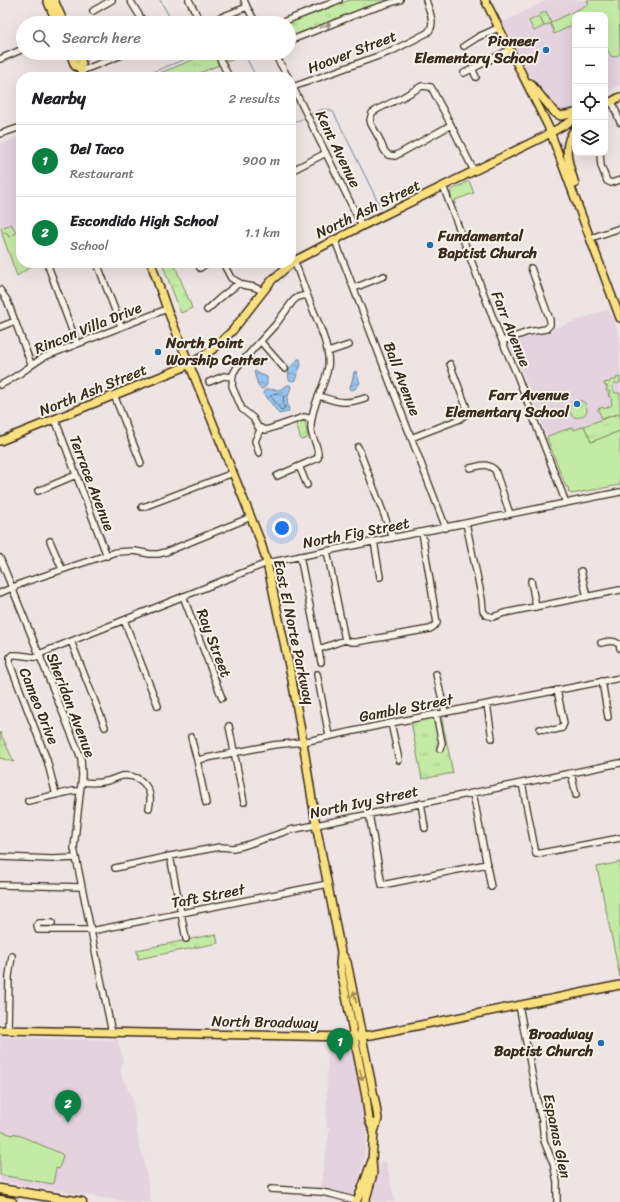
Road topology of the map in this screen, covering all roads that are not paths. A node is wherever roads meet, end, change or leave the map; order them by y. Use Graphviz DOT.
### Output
graph roads {
  1 [pos="47,0"];
  2 [pos="54,0"];
  3 [pos="112,0"];
  4 [pos="130,0"];
  5 [pos="189,0"];
  6 [pos="244,0"];
  7 [pos="339,0"];
  8 [pos="400,0"];
  9 [pos="426,0"];
  10 [pos="485,0"];
  11 [pos="247,7"];
  12 [pos="93,11"];
  13 [pos="54,16"];
  14 [pos="61,16"];
  15 [pos="140,16"];
  16 [pos="197,16"];
  17 [pos="224,16"];
  18 [pos="252,16"];
  19 [pos="296,17"];
  20 [pos="498,28"];
  21 [pos="296,37"];
  22 [pos="464,46"];
  23 [pos="509,50"];
  24 [pos="16,52"];
  25 [pos="0,59"];
  26 [pos="73,60"];
  27 [pos="80,60"];
  28 [pos="110,60"];
  29 [pos="220,60"];
  30 [pos="278,60"];
  31 [pos="472,68"];
  32 [pos="519,70"];
  33 [pos="82,72"];
  34 [pos="226,72"];
  35 [pos="285,72"];
  36 [pos="464,72"];
  37 [pos="476,77"];
  38 [pos="296,84"];
  39 [pos="296,93"];
  40 [pos="620,97"];
  41 [pos="612,101"];
  42 [pos="608,103"];
  43 [pos="608,106"];
  44 [pos="572,114"];
  45 [pos="573,120"];
  46 [pos="620,122"];
  47 [pos="452,125"];
  48 [pos="16,129"];
  49 [pos="550,133"];
  50 [pos="0,134"];
  51 [pos="572,134"];
  52 [pos="326,153"];
  53 [pos="600,156"];
  54 [pos="296,168"];
  55 [pos="474,171"];
  56 [pos="620,180"];
  57 [pos="443,186"];
  58 [pos="362,226"];
  59 [pos="620,228"];
  60 [pos="591,238"];
  61 [pos="335,240"];
  62 [pos="296,257"];
  63 [pos="296,266"];
  64 [pos="49,268"];
  65 [pos="99,268"];
  66 [pos="153,268"];
  67 [pos="226,268"];
  68 [pos="283,268"];
  69 [pos="531,268"];
  70 [pos="384,276"];
  71 [pos="239,283"];
  72 [pos="354,288"];
  73 [pos="0,290"];
  74 [pos="263,291"];
  75 [pos="307,296"];
  76 [pos="168,309"];
  77 [pos="207,310"];
  78 [pos="620,318"];
  79 [pos="15,321"];
  80 [pos="121,326"];
  81 [pos="0,327"];
  82 [pos="503,341"];
  83 [pos="261,342"];
  84 [pos="77,344"];
  85 [pos="349,345"];
  86 [pos="328,352"];
  87 [pos="31,364"];
  88 [pos="190,364"];
  89 [pos="450,364"];
  90 [pos="285,369"];
  91 [pos="232,377"];
  92 [pos="209,382"];
  93 [pos="0,385"];
  94 [pos="114,395"];
  95 [pos="319,396"];
  96 [pos="365,398"];
  97 [pos="55,419"];
  98 [pos="312,419"];
  99 [pos="261,428"];
  100 [pos="411,438"];
  101 [pos="0,441"];
  102 [pos="358,447"];
  103 [pos="259,453"];
  104 [pos="141,463"];
  105 [pos="299,466"];
  106 [pos="470,468"];
  107 [pos="233,473"];
  108 [pos="76,475"];
  109 [pos="277,476"];
  110 [pos="307,485"];
  111 [pos="38,491"];
  112 [pos="620,492"];
  113 [pos="566,503"];
  114 [pos="142,507"];
  115 [pos="510,514"];
  116 [pos="251,517"];
  117 [pos="466,523"];
  118 [pos="446,528"];
  119 [pos="422,532"];
  120 [pos="393,538"];
  121 [pos="50,541"];
  122 [pos="374,542"];
  123 [pos="326,551"];
  124 [pos="107,556"];
  125 [pos="300,556"];
  126 [pos="0,558"];
  127 [pos="267,563"];
  128 [pos="62,569"];
  129 [pos="582,571"];
  130 [pos="380,577"];
  131 [pos="531,581"];
  132 [pos="12,588"];
  133 [pos="620,590"];
  134 [pos="0,593"];
  135 [pos="183,596"];
  136 [pos="587,597"];
  137 [pos="536,607"];
  138 [pos="124,620"];
  139 [pos="345,640"];
  140 [pos="71,641"];
  141 [pos="601,642"];
  142 [pos="620,648"];
  143 [pos="319,649"];
  144 [pos="40,656"];
  145 [pos="321,662"];
  146 [pos="318,674"];
  147 [pos="436,674"];
  148 [pos="620,678"];
  149 [pos="602,681"];
  150 [pos="557,690"];
  151 [pos="222,698"];
  152 [pos="488,704"];
  153 [pos="158,706"];
  154 [pos="444,712"];
  155 [pos="436,714"];
  156 [pos="608,717"];
  157 [pos="391,723"];
  158 [pos="229,726"];
  159 [pos="104,727"];
  160 [pos="540,729"];
  161 [pos="329,736"];
  162 [pos="191,737"];
  163 [pos="492,738"];
  164 [pos="304,742"];
  165 [pos="440,749"];
  166 [pos="234,752"];
  167 [pos="197,760"];
  168 [pos="399,760"];
  169 [pos="620,763"];
  170 [pos="571,773"];
  171 [pos="82,782"];
  172 [pos="522,783"];
  173 [pos="80,791"];
  174 [pos="473,793"];
  175 [pos="56,795"];
  176 [pos="576,795"];
  177 [pos="28,801"];
  178 [pos="244,802"];
  179 [pos="206,803"];
  180 [pos="421,803"];
  181 [pos="149,808"];
  182 [pos="369,814"];
  183 [pos="316,824"];
  184 [pos="425,828"];
  185 [pos="620,838"];
  186 [pos="170,856"];
  187 [pos="0,857"];
  188 [pos="76,858"];
  189 [pos="487,864"];
  190 [pos="115,868"];
  191 [pos="328,884"];
  192 [pos="0,885"];
  193 [pos="82,887"];
  194 [pos="491,887"];
  195 [pos="181,914"];
  196 [pos="52,923"];
  197 [pos="91,930"];
  198 [pos="186,938"];
  199 [pos="341,952"];
  200 [pos="12,956"];
  201 [pos="620,985"];
  202 [pos="519,1005"];
  203 [pos="0,1030"];
  204 [pos="8,1030"];
  205 [pos="112,1033"];
  206 [pos="362,1036"];
  207 [pos="354,1037"];
  208 [pos="374,1132"];
  209 [pos="372,1160"];
  210 [pos="0,1189"];
  211 [pos="270,1189"];
  212 [pos="0,1200"];
  213 [pos="357,1201"];
  214 [pos="12,1202"];
  215 [pos="82,1202"];
  216 [pos="365,1202"];
  217 [pos="556,1202"];
  1 -- 13 [label="main road"];
  2 -- 14 [label="main road"];
  3 -- 12 [label="street"];
  4 -- 15 [label="street"];
  5 -- 16 [label="street"];
  6 -- 11 [label="street"];
  7 -- 19 [label="street"];
  21 -- 8 [label="street, one-way"];
  9 -- 38 [label="street, Hoover Street"];
  10 -- 20 [label="main road"];
  11 -- 17 [label="street"];
  11 -- 18 [label="street"];
  20 -- 22 [label="street"];
  20 -- 23 [label="main road"];
  23 -- 31 [label="street"];
  23 -- 32 [label="main road"];
  24 -- 25 [label="street"];
  26 -- 33 [label="main road"];
  27 -- 33 [label="main road"];
  28 -- 33 [label="street"];
  29 -- 34 [label="street"];
  30 -- 35 [label="street"];
  31 -- 36 [label="street"];
  31 -- 37 [label="street"];
  32 -- 44 [label="main road"];
  32 -- 49 [label="main road"];
  39 -- 52 [label="street, Kent Avenue"];
  40 -- 41 [label="main road"];
  41 -- 42 [label="main road"];
  41 -- 43 [label="main road"];
  41 -- 46 [label="street"];
  45 -- 49 [label="main road, North Ash Street"];
  47 -- 47 [label="street"];
  47 -- 55 [label="street"];
  48 -- 50 [label="street"];
  49 -- 55 [label="main road, North Ash Street"];
  49 -- 60 [label="main road"];
  51 -- 60 [label="main road"];
  52 -- 54 [label="street"];
  52 -- 58 [label="street, Kent Avenue"];
  53 -- 56 [label="street"];
  55 -- 57 [label="main road, North Ash Street"];
  57 -- 58 [label="main road, North Ash Street"];
  57 -- 82 [label="street, Farr Avenue"];
  58 -- 61 [label="main road, North Ash Street"];
  59 -- 60 [label="street"];
  60 -- 78 [label="main road"];
  61 -- 62 [label="main road, North Ash Street"];
  61 -- 72 [label="street, Ball Avenue"];
  63 -- 75 [label="street"];
  64 -- 84 [label="street"];
  65 -- 80 [label="street"];
  66 -- 76 [label="main road, East El Norte Parkway"];
  67 -- 71 [label="street"];
  68 -- 74 [label="main road, North Ash Street"];
  69 -- 82 [label="street"];
  70 -- 72 [label="street"];
  71 -- 74 [label="street"];
  71 -- 77 [label="street"];
  72 -- 100 [label="street, Ball Avenue"];
  73 -- 79 [label="street"];
  74 -- 88 [label="main road, North Ash Street"];
  75 -- 83 [label="street"];
  75 -- 86 [label="street"];
  76 -- 80 [label="street, Rincon Villa Drive"];
  76 -- 88 [label="main road, East El Norte Parkway"];
  79 -- 81 [label="street"];
  79 -- 87 [label="street"];
  80 -- 84 [label="street, Rincon Villa Drive"];
  82 -- 113 [label="street, Farr Avenue"];
  83 -- 90 [label="street"];
  83 -- 91 [label="street"];
  84 -- 87 [label="street, Rincon Villa Drive"];
  85 -- 86 [label="street"];
  86 -- 95 [label="street"];
  87 -- 93 [label="street, Rincon Villa Drive"];
  88 -- 94 [label="main road, North Ash Street"];
  88 -- 107 [label="main road, East El Norte Parkway"];
  89 -- 100 [label="street"];
  91 -- 92 [label="street"];
  91 -- 99 [label="street"];
  94 -- 97 [label="main road, North Ash Street"];
  94 -- 104 [label="street"];
  95 -- 96 [label="street"];
  95 -- 98 [label="street"];
  97 -- 101 [label="main road, North Ash Street"];
  97 -- 108 [label="street, Terrace Avenue"];
  98 -- 99 [label="street"];
  98 -- 105 [label="street"];
  99 -- 103 [label="street"];
  100 -- 118 [label="street, Ball Avenue"];
  102 -- 120 [label="street"];
  105 -- 109 [label="street"];
  105 -- 110 [label="street"];
  106 -- 115 [label="street"];
  107 -- 114 [label="street"];
  107 -- 116 [label="main road, East El Norte Parkway"];
  108 -- 111 [label="street"];
  108 -- 124 [label="street, Terrace Avenue"];
  112 -- 113 [label="street, North Fig Street"];
  113 -- 115 [label="street, North Fig Street"];
  115 -- 117 [label="street, North Fig Street"];
  116 -- 124 [label="street"];
  116 -- 127 [label="main road, East El Norte Parkway"];
  117 -- 118 [label="street, North Fig Street"];
  117 -- 137 [label="street"];
  118 -- 119 [label="street, North Fig Street"];
  119 -- 120 [label="street, North Fig Street"];
  119 -- 139 [label="street"];
  120 -- 122 [label="street, North Fig Street"];
  121 -- 128 [label="street"];
  122 -- 123 [label="street, North Fig Street"];
  122 -- 130 [label="street"];
  123 -- 125 [label="street, North Fig Street"];
  123 -- 139 [label="street"];
  124 -- 128 [label="street"];
  125 -- 127 [label="street, North Fig Street"];
  125 -- 143 [label="street"];
  126 -- 132 [label="street, Sheridan Avenue"];
  127 -- 135 [label="street, North Fig Street"];
  127 -- 164 [label="main road, East El Norte Parkway"];
  128 -- 132 [label="street"];
  129 -- 136 [label="street"];
  131 -- 137 [label="street"];
  132 -- 134 [label="street"];
  132 -- 144 [label="street, Sheridan Avenue"];
  133 -- 136 [label="street"];
  135 -- 138 [label="street, North Fig Street"];
  135 -- 151 [label="street, Ray Street"];
  136 -- 137 [label="street"];
  138 -- 140 [label="street, North Fig Street"];
  138 -- 153 [label="street"];
  139 -- 143 [label="street"];
  140 -- 144 [label="street, North Fig Street"];
  140 -- 159 [label="street"];
  141 -- 142 [label="street"];
  143 -- 145 [label="street"];
  144 -- 171 [label="street, Sheridan Avenue"];
  144 -- 175 [label="street, Cameo Drive"];
  146 -- 161 [label="street"];
  147 -- 154 [label="street"];
  148 -- 149 [label="street, Gamble Street"];
  149 -- 150 [label="street, Gamble Street"];
  149 -- 156 [label="street"];
  150 -- 152 [label="street, Gamble Street"];
  150 -- 160 [label="street"];
  152 -- 154 [label="street, Gamble Street"];
  152 -- 163 [label="street"];
  154 -- 155 [label="street, Gamble Street"];
  155 -- 157 [label="street, Gamble Street"];
  155 -- 165 [label="street"];
  157 -- 161 [label="street, Gamble Street"];
  157 -- 168 [label="street"];
  158 -- 166 [label="street"];
  161 -- 164 [label="street, Gamble Street"];
  162 -- 167 [label="street"];
  164 -- 166 [label="street, Gamble Street"];
  164 -- 183 [label="main road, East El Norte Parkway"];
  166 -- 167 [label="street, Gamble Street"];
  166 -- 178 [label="street"];
  167 -- 179 [label="street"];
  169 -- 170 [label="street, North Ivy Street"];
  170 -- 172 [label="street, North Ivy Street"];
  170 -- 176 [label="street"];
  171 -- 173 [label="street, Sheridan Avenue"];
  171 -- 181 [label="street"];
  172 -- 174 [label="street, North Ivy Street"];
  172 -- 185 [label="street"];
  173 -- 175 [label="street"];
  173 -- 188 [label="street, Sheridan Avenue"];
  174 -- 180 [label="street, North Ivy Street"];
  174 -- 189 [label="street"];
  175 -- 177 [label="street"];
  180 -- 182 [label="street, North Ivy Street"];
  180 -- 184 [label="street"];
  182 -- 183 [label="street, North Ivy Street"];
  182 -- 189 [label="street"];
  183 -- 186 [label="street, North Ivy Street"];
  183 -- 191 [label="main road, East El Norte Parkway"];
  186 -- 190 [label="street, North Ivy Street"];
  186 -- 195 [label="street"];
  187 -- 188 [label="street"];
  188 -- 193 [label="street, Sheridan Avenue"];
  189 -- 194 [label="street"];
  191 -- 195 [label="street, Taft Street"];
  191 -- 199 [label="main road, East El Norte Parkway"];
  192 -- 193 [label="street"];
  193 -- 197 [label="street, Sheridan Avenue"];
  195 -- 197 [label="street, Taft Street"];
  195 -- 198 [label="street"];
  196 -- 197 [label="street, Taft Street"];
  197 -- 205 [label="street, Sheridan Avenue"];
  206 -- 199 [label="main road, East El Norte Parkway, one-way"];
  199 -- 207 [label="main road, East El Norte Parkway"];
  200 -- 204 [label="street"];
  201 -- 202 [label="main road, North Broadway"];
  202 -- 206 [label="main road, North Broadway"];
  202 -- 217 [label="street, Espanas Glen"];
  203 -- 204 [label="main road, North Broadway"];
  204 -- 205 [label="main road, North Broadway"];
  205 -- 207 [label="main road, North Broadway"];
  206 -- 207 [label="main road, North Broadway"];
  206 -- 208 [label="main road, East El Norte Parkway"];
  207 -- 208 [label="main road, East El Norte Parkway, one-way"];
  208 -- 209 [label="main road, East El Norte Parkway"];
  209 -- 213 [label="main road"];
  209 -- 216 [label="main road"];
  210 -- 215 [label="highway"];
  211 -- 213 [label="street"];
  212 -- 214 [label="highway"];
}
